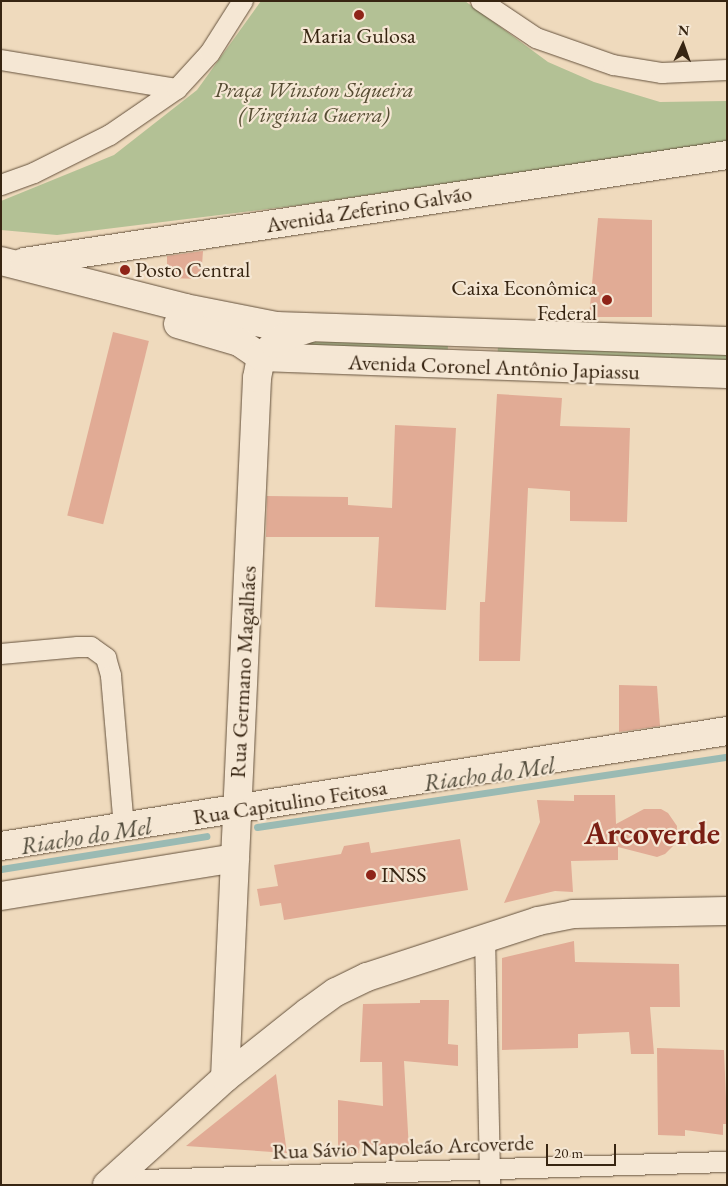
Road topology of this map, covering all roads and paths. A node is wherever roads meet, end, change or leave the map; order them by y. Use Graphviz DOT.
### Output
graph roads {
  1 [pos="244,1"];
  2 [pos="481,1"];
  3 [pos="1,60"];
  4 [pos="727,70"];
  5 [pos="177,89"];
  6 [pos="727,155"];
  7 [pos="1,185"];
  8 [pos="5,266"];
  9 [pos="310,328"];
  10 [pos="468,334"];
  11 [pos="727,341"];
  12 [pos="261,357"];
  13 [pos="467,366"];
  14 [pos="727,374"];
  15 [pos="1,654"];
  16 [pos="727,731"];
  17 [pos="236,811"];
  18 [pos="124,828"];
  19 [pos="1,846"];
  20 [pos="235,858"];
  21 [pos="1,896"];
  22 [pos="727,911"];
  23 [pos="485,936"];
  24 [pos="225,1078"];
  25 [pos="727,1162"];
  26 [pos="490,1176"];
  27 [pos="109,1183"];
  1 -- 5 [label="street"];
  2 -- 4 [label="street"];
  3 -- 5 [label="street"];
  5 -- 7 [label="street"];
  6 -- 8 [label="street, Avenida Zeferino Galvão"];
  8 -- 9 [label="street, Avenida Coronel Antônio Japiassu"];
  8 -- 12 [label="street"];
  9 -- 10 [label="street, Avenida Coronel Antônio Japiassu"];
  9 -- 12 [label="street"];
  10 -- 11 [label="street, Avenida Coronel Antônio Japiassu"];
  10 -- 13 [label="street"];
  12 -- 13 [label="street, Avenida Coronel Antônio Japiassu"];
  12 -- 17 [label="street, Rua Germano Magalhães"];
  13 -- 14 [label="street, Avenida Coronel Antônio Japiassu"];
  15 -- 18 [label="street"];
  16 -- 17 [label="street, Rua Capitulino Feitosa"];
  17 -- 18 [label="street, Rua Capitulino Feitosa"];
  17 -- 20 [label="street, Rua Germano Magalhães"];
  18 -- 19 [label="street, Rua Capitulino Feitosa"];
  20 -- 21 [label="street, Rua Capitulino Feitosa"];
  20 -- 24 [label="street, Rua Germano Magalhães"];
  22 -- 23 [label="street"];
  23 -- 24 [label="street"];
  23 -- 26 [label="street"];
  24 -- 27 [label="street"];
  25 -- 26 [label="street, Rua Sávio Napoleão Arcoverde"];
  26 -- 27 [label="street, Rua Sávio Napoleão Arcoverde"];
}
